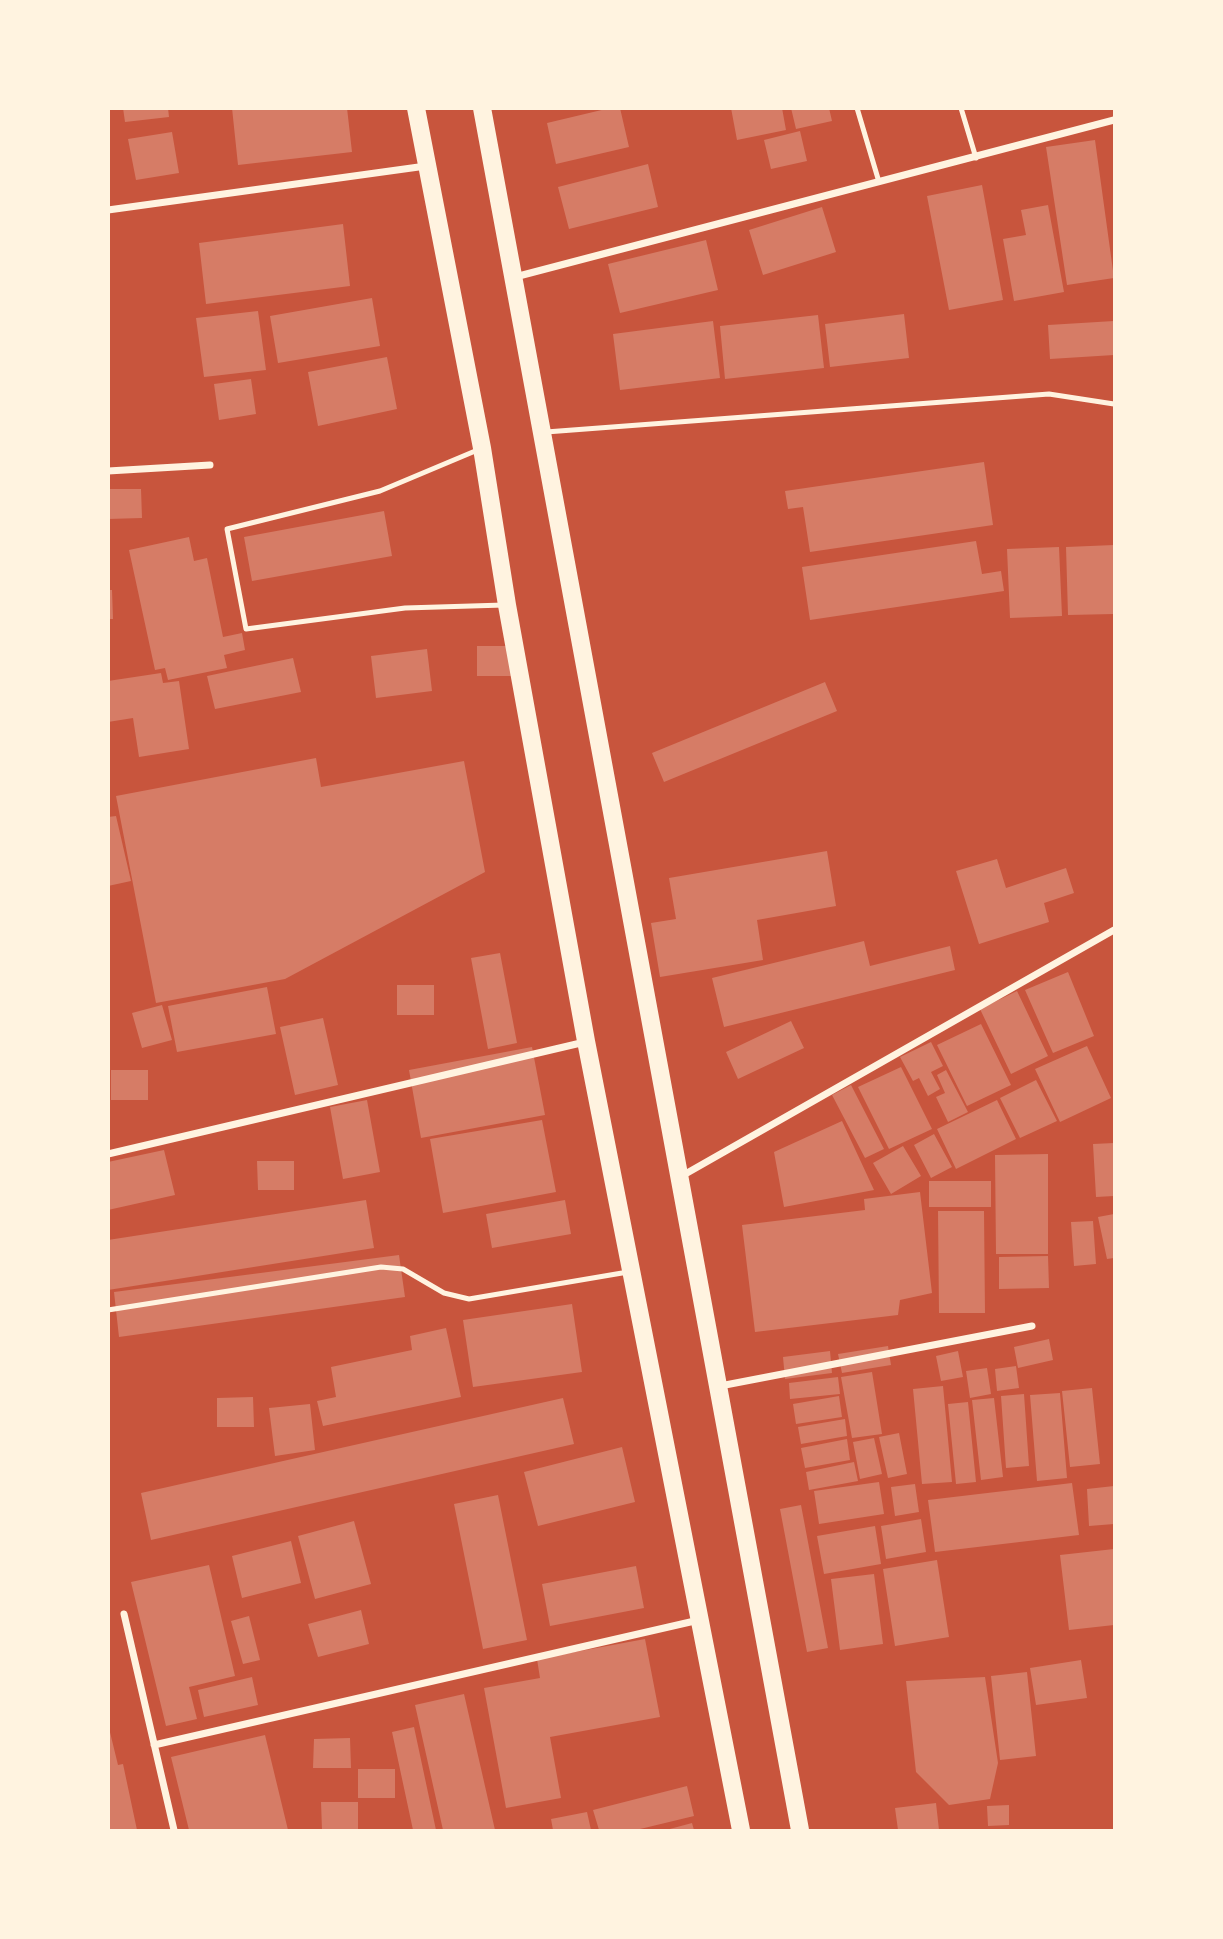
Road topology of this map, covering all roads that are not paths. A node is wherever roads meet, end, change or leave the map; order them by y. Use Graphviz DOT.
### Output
graph roads {
  1 [pos="416,108"];
  2 [pos="482,108"];
  3 [pos="857,108"];
  4 [pos="961,108"];
  5 [pos="1115,120"];
  6 [pos="976,158"];
  7 [pos="427,166"];
  8 [pos="879,183"];
  9 [pos="108,209"];
  10 [pos="515,277"];
  11 [pos="1115,404"];
  12 [pos="542,432"];
  13 [pos="482,449"];
  14 [pos="210,465"];
  15 [pos="108,471"];
  16 [pos="507,605"];
  17 [pos="1115,930"];
  18 [pos="586,1041"];
  19 [pos="108,1154"];
  20 [pos="679,1177"];
  21 [pos="631,1272"];
  22 [pos="108,1310"];
  23 [pos="1032,1326"];
  24 [pos="718,1387"];
  25 [pos="124,1614"];
  26 [pos="702,1619"];
  27 [pos="154,1745"];
  28 [pos="174,1830"];
  29 [pos="741,1830"];
  30 [pos="800,1830"];
  1 -- 7 [label="main road"];
  2 -- 10 [label="main road"];
  3 -- 8 [label="lane"];
  4 -- 6 [label="lane"];
  5 -- 6 [label="street"];
  6 -- 8 [label="street"];
  7 -- 9 [label="street"];
  7 -- 13 [label="main road"];
  8 -- 10 [label="street"];
  10 -- 12 [label="main road"];
  11 -- 12 [label="lane"];
  12 -- 20 [label="main road"];
  13 -- 16 [label="main road"];
  13 -- 16 [label="lane"];
  14 -- 15 [label="street"];
  16 -- 18 [label="main road"];
  17 -- 20 [label="street"];
  18 -- 19 [label="street"];
  18 -- 21 [label="main road"];
  20 -- 24 [label="main road"];
  21 -- 22 [label="lane"];
  21 -- 26 [label="main road"];
  23 -- 24 [label="street"];
  24 -- 30 [label="main road"];
  25 -- 27 [label="street"];
  26 -- 27 [label="street"];
  26 -- 29 [label="main road"];
  27 -- 28 [label="street"];
}
